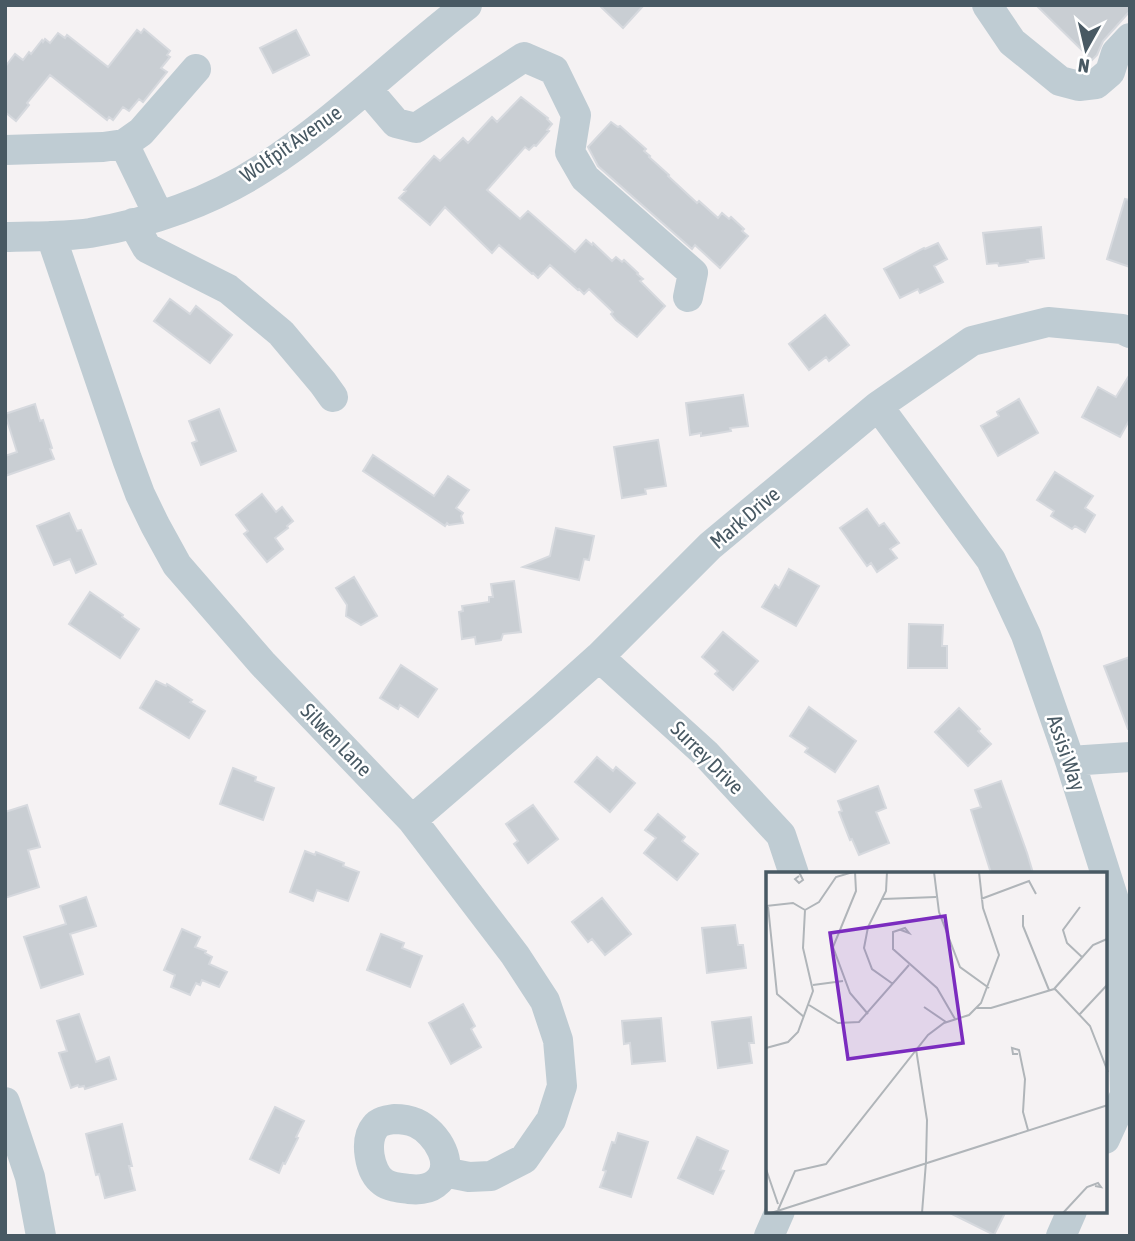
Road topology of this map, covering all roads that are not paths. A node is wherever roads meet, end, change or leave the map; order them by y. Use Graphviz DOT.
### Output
graph roads {
  1 [pos="987,5"];
  2 [pos="462,7"];
  3 [pos="1130,38"];
  4 [pos="196,69"];
  5 [pos="367,89"];
  6 [pos="124,144"];
  7 [pos="5,150"];
  8 [pos="146,220"];
  9 [pos="51,236"];
  10 [pos="5,237"];
  11 [pos="688,297"];
  12 [pos="1130,333"];
  13 [pos="333,397"];
  14 [pos="878,406"];
  15 [pos="599,657"];
  16 [pos="1130,757"];
  17 [pos="1070,761"];
  18 [pos="412,820"];
  19 [pos="794,872"];
  20 [pos="1105,872"];
  21 [pos="1107,878"];
  22 [pos="5,1102"];
  23 [pos="1107,1135"];
  24 [pos="444,1172"];
  25 [pos="779,1213"];
  26 [pos="1071,1213"];
  27 [pos="41,1236"];
  28 [pos="769,1236"];
  29 [pos="1061,1236"];
  1 -- 3 [label="street"];
  2 -- 5 [label="street, Wolfpit Avenue"];
  4 -- 6 [label="street"];
  5 -- 8 [label="street, Wolfpit Avenue"];
  5 -- 11 [label="street"];
  6 -- 7 [label="street"];
  6 -- 8 [label="street"];
  8 -- 9 [label="street, Wolfpit Avenue"];
  8 -- 13 [label="street"];
  9 -- 10 [label="street, Wolfpit Avenue"];
  9 -- 18 [label="street, Silwen Lane"];
  12 -- 14 [label="street, Mark Drive"];
  14 -- 15 [label="street, Mark Drive"];
  14 -- 17 [label="street, Assisi Way"];
  15 -- 18 [label="street, Mark Drive"];
  15 -- 19 [label="street, Surrey Drive"];
  16 -- 17 [label="street"];
  17 -- 20 [label="street, Assisi Way"];
  18 -- 24 [label="street, Silwen Lane"];
  21 -- 23 [label="street, Assisi Way"];
  22 -- 27 [label="street"];
  25 -- 28 [label="street"];
  26 -- 29 [label="street"];
}
